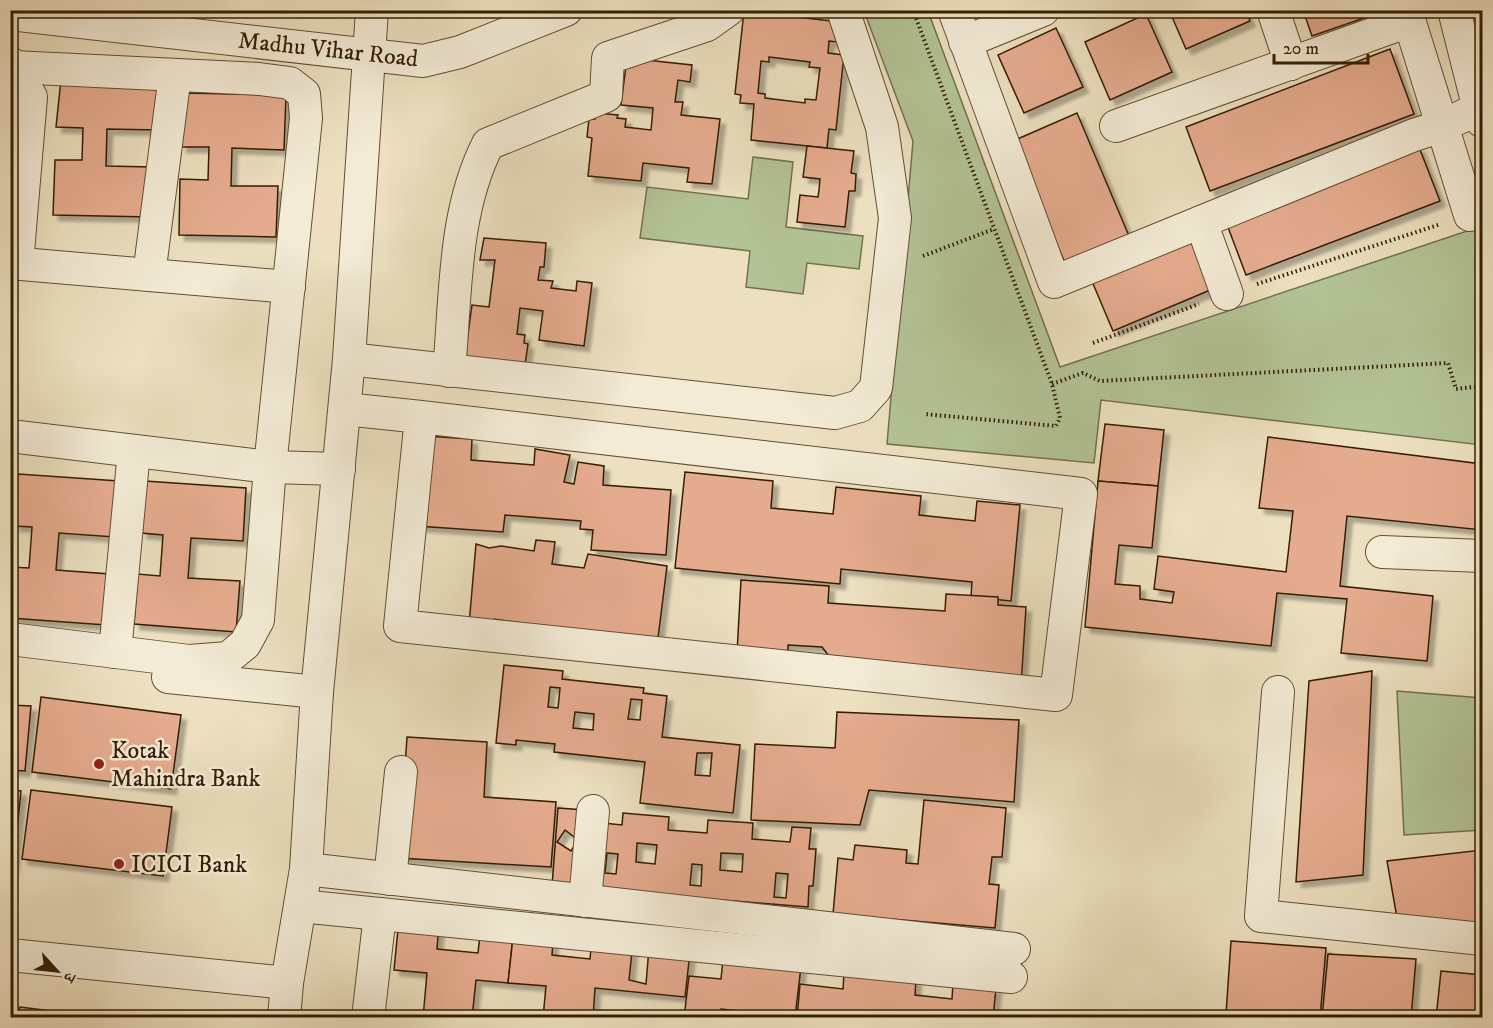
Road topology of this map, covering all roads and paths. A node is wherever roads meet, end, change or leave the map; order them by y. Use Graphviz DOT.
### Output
graph roads {
  1 [pos="372,10"];
  2 [pos="566,10"];
  3 [pos="728,10"];
  4 [pos="843,10"];
  5 [pos="913,10"];
  6 [pos="954,10"];
  7 [pos="1043,10"];
  8 [pos="1273,10"];
  9 [pos="1454,10"];
  10 [pos="1408,16"];
  11 [pos="12,40"];
  12 [pos="965,42"];
  13 [pos="367,54"];
  14 [pos="1291,64"];
  15 [pos="175,75"];
  16 [pos="1481,112"];
  17 [pos="1116,126"];
  18 [pos="1442,126"];
  19 [pos="1470,215"];
  20 [pos="1201,222"];
  21 [pos="994,229"];
  22 [pos="923,256"];
  23 [pos="14,263"];
  24 [pos="149,275"];
  25 [pos="289,287"];
  26 [pos="1227,294"];
  27 [pos="1093,343"];
  28 [pos="349,359"];
  29 [pos="449,371"];
  30 [pos="1052,384"];
  31 [pos="1482,386"];
  32 [pos="345,408"];
  33 [pos="924,414"];
  34 [pos="421,417"];
  35 [pos="10,436"];
  36 [pos="134,451"];
  37 [pos="270,467"];
  38 [pos="339,469"];
  39 [pos="1382,552"];
  40 [pos="1482,556"];
  41 [pos="10,639"];
  42 [pos="115,652"];
  43 [pos="10,661"];
  44 [pos="317,692"];
  45 [pos="1278,692"];
  46 [pos="401,772"];
  47 [pos="593,811"];
  48 [pos="306,869"];
  49 [pos="390,879"];
  50 [pos="585,901"];
  51 [pos="300,906"];
  52 [pos="380,914"];
  53 [pos="1482,939"];
  54 [pos="10,956"];
  55 [pos="287,983"];
  56 [pos="284,1017"];
  57 [pos="368,1017"];
  1 -- 13 [label="street"];
  2 -- 13 [label="street, Madhu Vihar Road"];
  3 -- 29 [label="street"];
  4 -- 29 [label="street"];
  5 -- 21 [label="path"];
  6 -- 12 [label="street"];
  7 -- 12 [label="street"];
  8 -- 14 [label="street"];
  9 -- 16 [label="street"];
  10 -- 14 [label="street"];
  10 -- 18 [label="street"];
  11 -- 13 [label="street, Madhu Vihar Road"];
  11 -- 15 [label="street"];
  11 -- 23 [label="street"];
  12 -- 20 [label="street"];
  13 -- 28 [label="street"];
  14 -- 17 [label="street"];
  15 -- 24 [label="street"];
  15 -- 25 [label="street"];
  16 -- 18 [label="street"];
  18 -- 19 [label="street"];
  18 -- 20 [label="street"];
  19 -- 26 [label="path"];
  20 -- 26 [label="street"];
  21 -- 22 [label="path"];
  21 -- 30 [label="path"];
  23 -- 24 [label="street"];
  24 -- 25 [label="street"];
  25 -- 37 [label="street"];
  26 -- 27 [label="path"];
  28 -- 29 [label="street"];
  28 -- 32 [label="street"];
  30 -- 31 [label="path"];
  30 -- 33 [label="path"];
  32 -- 34 [label="street"];
  32 -- 38 [label="street"];
  34 -- 34 [label="street"];
  35 -- 36 [label="street"];
  36 -- 37 [label="street"];
  36 -- 42 [label="street"];
  37 -- 38 [label="street"];
  37 -- 42 [label="street"];
  38 -- 44 [label="street"];
  39 -- 40 [label="street"];
  41 -- 42 [label="street"];
  43 -- 44 [label="street"];
  44 -- 48 [label="street"];
  45 -- 53 [label="street"];
  46 -- 49 [label="street"];
  47 -- 50 [label="street"];
  48 -- 49 [label="street"];
  48 -- 51 [label="street"];
  49 -- 50 [label="street"];
  50 -- 52 [label="street"];
  51 -- 52 [label="street"];
  51 -- 55 [label="street"];
  52 -- 57 [label="street"];
  54 -- 55 [label="street"];
  55 -- 56 [label="street"];
}
